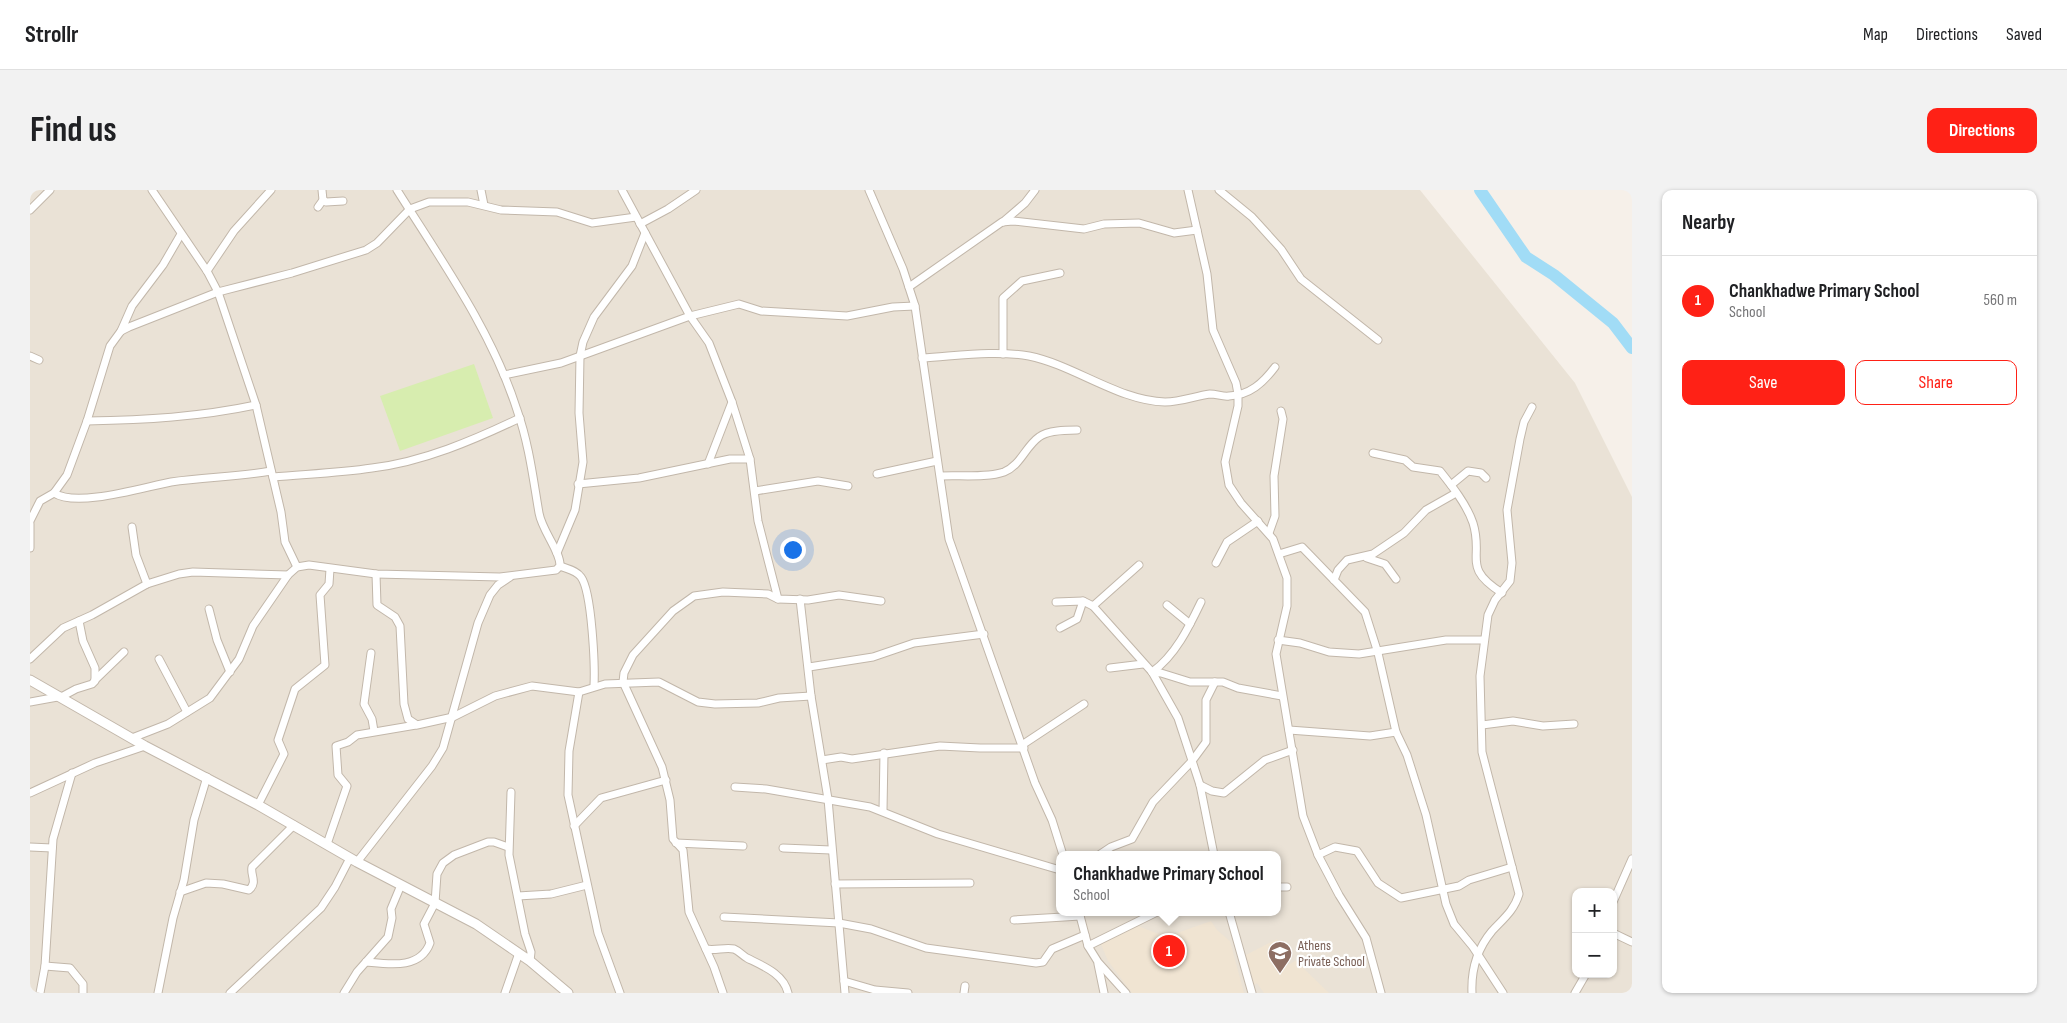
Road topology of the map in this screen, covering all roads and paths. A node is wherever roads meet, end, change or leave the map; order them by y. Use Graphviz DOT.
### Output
graph roads {
  1 [pos="50,190"];
  2 [pos="152,190"];
  3 [pos="270,190"];
  4 [pos="322,190"];
  5 [pos="397,190"];
  6 [pos="481,190"];
  7 [pos="622,190"];
  8 [pos="696,190"];
  9 [pos="869,190"];
  10 [pos="1034,190"];
  11 [pos="1188,190"];
  12 [pos="1219,190"];
  13 [pos="323,200"];
  14 [pos="343,201"];
  15 [pos="484,204"];
  16 [pos="318,207"];
  17 [pos="410,209"];
  18 [pos="30,210"];
  19 [pos="638,220"];
  20 [pos="1002,222"];
  21 [pos="1197,230"];
  22 [pos="645,233"];
  23 [pos="182,234"];
  24 [pos="207,271"];
  25 [pos="1060,273"];
  26 [pos="910,287"];
  27 [pos="218,292"];
  28 [pos="915,306"];
  29 [pos="690,316"];
  30 [pos="121,331"];
  31 [pos="1378,340"];
  32 [pos="1004,354"];
  33 [pos="30,356"];
  34 [pos="580,356"];
  35 [pos="922,358"];
  36 [pos="39,360"];
  37 [pos="1275,367"];
  38 [pos="504,375"];
  39 [pos="1238,394"];
  40 [pos="732,402"];
  41 [pos="256,405"];
  42 [pos="1532,407"];
  43 [pos="1281,410"];
  44 [pos="520,418"];
  45 [pos="87,421"];
  46 [pos="1077,430"];
  47 [pos="1373,452"];
  48 [pos="750,459"];
  49 [pos="937,461"];
  50 [pos="708,464"];
  51 [pos="272,474"];
  52 [pos="877,474"];
  53 [pos="941,476"];
  54 [pos="1486,478"];
  55 [pos="578,484"];
  56 [pos="1451,484"];
  57 [pos="848,486"];
  58 [pos="755,490"];
  59 [pos="54,493"];
  60 [pos="1456,493"];
  61 [pos="1258,521"];
  62 [pos="30,522"];
  63 [pos="132,527"];
  64 [pos="1269,533"];
  65 [pos="30,548"];
  66 [pos="557,553"];
  67 [pos="1279,554"];
  68 [pos="1364,557"];
  69 [pos="1216,563"];
  70 [pos="1139,565"];
  71 [pos="560,566"];
  72 [pos="297,567"];
  73 [pos="330,569"];
  74 [pos="376,574"];
  75 [pos="288,575"];
  76 [pos="510,577"];
  77 [pos="1396,579"];
  78 [pos="1334,580"];
  79 [pos="147,584"];
  80 [pos="1502,593"];
  81 [pos="778,599"];
  82 [pos="800,599"];
  83 [pos="881,601"];
  84 [pos="1083,601"];
  85 [pos="1056,602"];
  86 [pos="1202,602"];
  87 [pos="1167,605"];
  88 [pos="1093,606"];
  89 [pos="209,609"];
  90 [pos="79,621"];
  91 [pos="1190,624"];
  92 [pos="1060,628"];
  93 [pos="984,634"];
  94 [pos="1278,640"];
  95 [pos="1484,640"];
  96 [pos="124,652"];
  97 [pos="371,653"];
  98 [pos="1378,653"];
  99 [pos="30,659"];
  100 [pos="159,659"];
  101 [pos="1143,664"];
  102 [pos="809,667"];
  103 [pos="1110,668"];
  104 [pos="230,672"];
  105 [pos="1152,672"];
  106 [pos="30,680"];
  107 [pos="95,681"];
  108 [pos="623,682"];
  109 [pos="1215,682"];
  110 [pos="594,686"];
  111 [pos="579,692"];
  112 [pos="62,696"];
  113 [pos="811,696"];
  114 [pos="1282,696"];
  115 [pos="30,702"];
  116 [pos="1084,704"];
  117 [pos="187,712"];
  118 [pos="453,717"];
  119 [pos="416,724"];
  120 [pos="1574,724"];
  121 [pos="1482,725"];
  122 [pos="1289,730"];
  123 [pos="374,731"];
  124 [pos="1396,732"];
  125 [pos="132,738"];
  126 [pos="145,746"];
  127 [pos="1023,746"];
  128 [pos="1293,750"];
  129 [pos="884,753"];
  130 [pos="822,760"];
  131 [pos="1192,761"];
  132 [pos="72,773"];
  133 [pos="207,777"];
  134 [pos="666,780"];
  135 [pos="1200,785"];
  136 [pos="735,787"];
  137 [pos="511,792"];
  138 [pos="30,793"];
  139 [pos="828,799"];
  140 [pos="258,805"];
  141 [pos="882,811"];
  142 [pos="294,825"];
  143 [pos="574,826"];
  144 [pos="676,843"];
  145 [pos="328,844"];
  146 [pos="743,846"];
  147 [pos="30,847"];
  148 [pos="508,847"];
  149 [pos="52,848"];
  150 [pos="782,848"];
  151 [pos="831,850"];
  152 [pos="1062,851"];
  153 [pos="1104,851"];
  154 [pos="1213,851"];
  155 [pos="1318,855"];
  156 [pos="1632,859"];
  157 [pos="354,860"];
  158 [pos="1512,868"];
  159 [pos="1056,869"];
  160 [pos="970,883"];
  161 [pos="834,884"];
  162 [pos="401,885"];
  163 [pos="587,885"];
  164 [pos="1281,887"];
  165 [pos="1287,887"];
  166 [pos="1443,888"];
  167 [pos="180,892"];
  168 [pos="1617,893"];
  169 [pos="518,896"];
  170 [pos="435,903"];
  171 [pos="1058,916"];
  172 [pos="1081,916"];
  173 [pos="1149,916"];
  174 [pos="1230,916"];
  175 [pos="724,917"];
  176 [pos="1014,920"];
  177 [pos="839,923"];
  178 [pos="1086,935"];
  179 [pos="1617,935"];
  180 [pos="1632,942"];
  181 [pos="1088,946"];
  182 [pos="706,949"];
  183 [pos="519,953"];
  184 [pos="1478,955"];
  185 [pos="530,961"];
  186 [pos="366,962"];
  187 [pos="1098,962"];
  188 [pos="44,966"];
  189 [pos="1584,978"];
  190 [pos="844,981"];
  191 [pos="40,993"];
  192 [pos="83,993"];
  193 [pos="158,993"];
  194 [pos="230,993"];
  195 [pos="344,993"];
  196 [pos="505,993"];
  197 [pos="568,993"];
  198 [pos="620,993"];
  199 [pos="723,993"];
  200 [pos="788,993"];
  201 [pos="845,993"];
  202 [pos="908,993"];
  203 [pos="1104,993"];
  204 [pos="1126,993"];
  205 [pos="1252,993"];
  206 [pos="1381,993"];
  207 [pos="1472,993"];
  208 [pos="1503,993"];
  209 [pos="1575,993"];
  1 -- 18 [label="street"];
  2 -- 23 [label="street"];
  3 -- 24 [label="street"];
  4 -- 13 [label="street"];
  5 -- 17 [label="street"];
  6 -- 15 [label="street"];
  7 -- 19 [label="street"];
  8 -- 19 [label="street"];
  9 -- 26 [label="street"];
  10 -- 20 [label="street"];
  11 -- 21 [label="street"];
  12 -- 31 [label="street"];
  13 -- 14 [label="street"];
  13 -- 16 [label="street"];
  15 -- 17 [label="street"];
  15 -- 19 [label="street"];
  17 -- 27 [label="street"];
  17 -- 38 [label="street"];
  19 -- 22 [label="street"];
  20 -- 21 [label="street"];
  20 -- 26 [label="street"];
  21 -- 39 [label="street"];
  22 -- 29 [label="street"];
  22 -- 34 [label="street"];
  23 -- 24 [label="street"];
  23 -- 30 [label="street"];
  24 -- 27 [label="street"];
  25 -- 32 [label="street"];
  26 -- 28 [label="street"];
  27 -- 30 [label="street"];
  27 -- 41 [label="street"];
  28 -- 29 [label="street"];
  28 -- 35 [label="street"];
  29 -- 34 [label="street"];
  29 -- 40 [label="street"];
  30 -- 45 [label="street"];
  32 -- 35 [label="street"];
  32 -- 39 [label="street"];
  33 -- 36 [label="street"];
  34 -- 38 [label="street"];
  34 -- 55 [label="street"];
  35 -- 49 [label="street"];
  37 -- 39 [label="street"];
  38 -- 44 [label="street"];
  39 -- 61 [label="street"];
  40 -- 48 [label="street"];
  40 -- 50 [label="street"];
  41 -- 45 [label="street"];
  41 -- 51 [label="street"];
  42 -- 80 [label="street"];
  43 -- 64 [label="street"];
  44 -- 51 [label="street"];
  44 -- 66 [label="street"];
  45 -- 59 [label="street"];
  46 -- 53 [label="street"];
  47 -- 56 [label="street"];
  48 -- 50 [label="street"];
  48 -- 58 [label="street"];
  49 -- 52 [label="street"];
  49 -- 53 [label="street"];
  50 -- 55 [label="street"];
  51 -- 59 [label="street"];
  51 -- 72 [label="street"];
  53 -- 93 [label="street"];
  54 -- 56 [label="street"];
  55 -- 66 [label="street"];
  56 -- 60 [label="street"];
  57 -- 58 [label="street"];
  58 -- 81 [label="street"];
  59 -- 62 [label="street"];
  60 -- 68 [label="street"];
  60 -- 80 [label="street"];
  61 -- 64 [label="street"];
  61 -- 69 [label="street"];
  62 -- 65 [label="street"];
  63 -- 79 [label="street"];
  64 -- 67 [label="street"];
  66 -- 71 [label="street"];
  67 -- 78 [label="street"];
  67 -- 94 [label="street"];
  68 -- 77 [label="street"];
  68 -- 78 [label="street"];
  70 -- 88 [label="street"];
  71 -- 76 [label="street"];
  71 -- 110 [label="street"];
  72 -- 73 [label="street"];
  72 -- 75 [label="street"];
  73 -- 74 [label="street"];
  73 -- 140 [label="street"];
  74 -- 76 [label="street"];
  74 -- 119 [label="street"];
  75 -- 79 [label="street"];
  75 -- 104 [label="street"];
  76 -- 118 [label="street"];
  78 -- 98 [label="street"];
  79 -- 90 [label="street"];
  80 -- 95 [label="street"];
  81 -- 82 [label="street"];
  81 -- 108 [label="street"];
  82 -- 83 [label="street"];
  82 -- 102 [label="street"];
  84 -- 85 [label="street"];
  84 -- 88 [label="street"];
  84 -- 92 [label="street"];
  86 -- 91 [label="street"];
  87 -- 91 [label="street"];
  88 -- 101 [label="street"];
  89 -- 104 [label="street"];
  90 -- 99 [label="street"];
  90 -- 107 [label="street"];
  91 -- 105 [label="street"];
  93 -- 102 [label="street"];
  93 -- 127 [label="street"];
  94 -- 98 [label="street"];
  94 -- 114 [label="street"];
  95 -- 98 [label="street"];
  95 -- 121 [label="street"];
  96 -- 107 [label="street"];
  97 -- 123 [label="street"];
  98 -- 124 [label="street"];
  100 -- 117 [label="street"];
  101 -- 103 [label="street"];
  101 -- 105 [label="street"];
  102 -- 113 [label="street"];
  104 -- 117 [label="street"];
  105 -- 109 [label="street"];
  105 -- 131 [label="street"];
  106 -- 112 [label="street"];
  107 -- 112 [label="street"];
  108 -- 110 [label="street"];
  108 -- 113 [label="street"];
  108 -- 134 [label="street"];
  109 -- 114 [label="street"];
  109 -- 131 [label="street"];
  110 -- 111 [label="street"];
  111 -- 118 [label="street"];
  111 -- 143 [label="street"];
  112 -- 115 [label="street"];
  112 -- 125 [label="street"];
  113 -- 130 [label="street"];
  114 -- 122 [label="street"];
  116 -- 127 [label="street"];
  117 -- 125 [label="street"];
  118 -- 119 [label="street"];
  118 -- 157 [label="street"];
  119 -- 123 [label="street"];
  120 -- 121 [label="street"];
  121 -- 158 [label="street"];
  122 -- 124 [label="street"];
  122 -- 128 [label="street"];
  123 -- 145 [label="street"];
  124 -- 166 [label="street"];
  125 -- 126 [label="street"];
  126 -- 132 [label="street"];
  126 -- 133 [label="street"];
  127 -- 129 [label="street"];
  127 -- 152 [label="street"];
  128 -- 135 [label="street"];
  128 -- 155 [label="street"];
  129 -- 130 [label="street"];
  129 -- 141 [label="street"];
  130 -- 139 [label="street"];
  131 -- 135 [label="street"];
  131 -- 153 [label="street"];
  132 -- 138 [label="street"];
  132 -- 149 [label="street"];
  133 -- 140 [label="street"];
  133 -- 167 [label="street"];
  134 -- 143 [label="street"];
  134 -- 144 [label="street"];
  135 -- 154 [label="street"];
  136 -- 139 [label="street"];
  137 -- 148 [label="street"];
  139 -- 141 [label="street"];
  139 -- 151 [label="street"];
  140 -- 142 [label="street"];
  141 -- 159 [label="street"];
  142 -- 145 [label="street"];
  142 -- 167 [label="street"];
  143 -- 163 [label="street"];
  144 -- 146 [label="street"];
  144 -- 182 [label="street"];
  145 -- 157 [label="street"];
  147 -- 149 [label="street"];
  148 -- 169 [label="street"];
  148 -- 170 [label="street"];
  149 -- 188 [label="street"];
  150 -- 151 [label="street"];
  151 -- 161 [label="street"];
  155 -- 166 [label="street"];
  155 -- 206 [label="street"];
  156 -- 168 [label="street"];
  157 -- 162 [label="street"];
  157 -- 194 [label="street"];
  158 -- 166 [label="street"];
  158 -- 184 [label="street"];
  160 -- 161 [label="street"];
  161 -- 177 [label="street"];
  162 -- 170 [label="street"];
  162 -- 186 [label="street"];
  163 -- 169 [label="street"];
  163 -- 198 [label="street"];
  164 -- 165 [label="street"];
  166 -- 184 [label="street"];
  167 -- 193 [label="street"];
  169 -- 185 [label="street"];
  170 -- 183 [label="street"];
  170 -- 186 [label="street"];
  171 -- 176 [label="street"];
  172 -- 178 [label="street"];
  173 -- 181 [label="street"];
  174 -- 205 [label="street"];
  175 -- 177 [label="street"];
  177 -- 178 [label="street"];
  177 -- 190 [label="street"];
  178 -- 181 [label="street"];
  179 -- 180 [label="street"];
  181 -- 187 [label="street"];
  182 -- 199 [label="street"];
  182 -- 200 [label="street"];
  183 -- 185 [label="street"];
  183 -- 196 [label="street"];
  184 -- 207 [label="street"];
  184 -- 208 [label="street"];
  185 -- 197 [label="street"];
  186 -- 195 [label="street"];
  187 -- 203 [label="street"];
  187 -- 204 [label="street"];
  188 -- 191 [label="street"];
  188 -- 192 [label="street"];
  189 -- 209 [label="street"];
  190 -- 201 [label="street"];
  190 -- 202 [label="street"];
}
